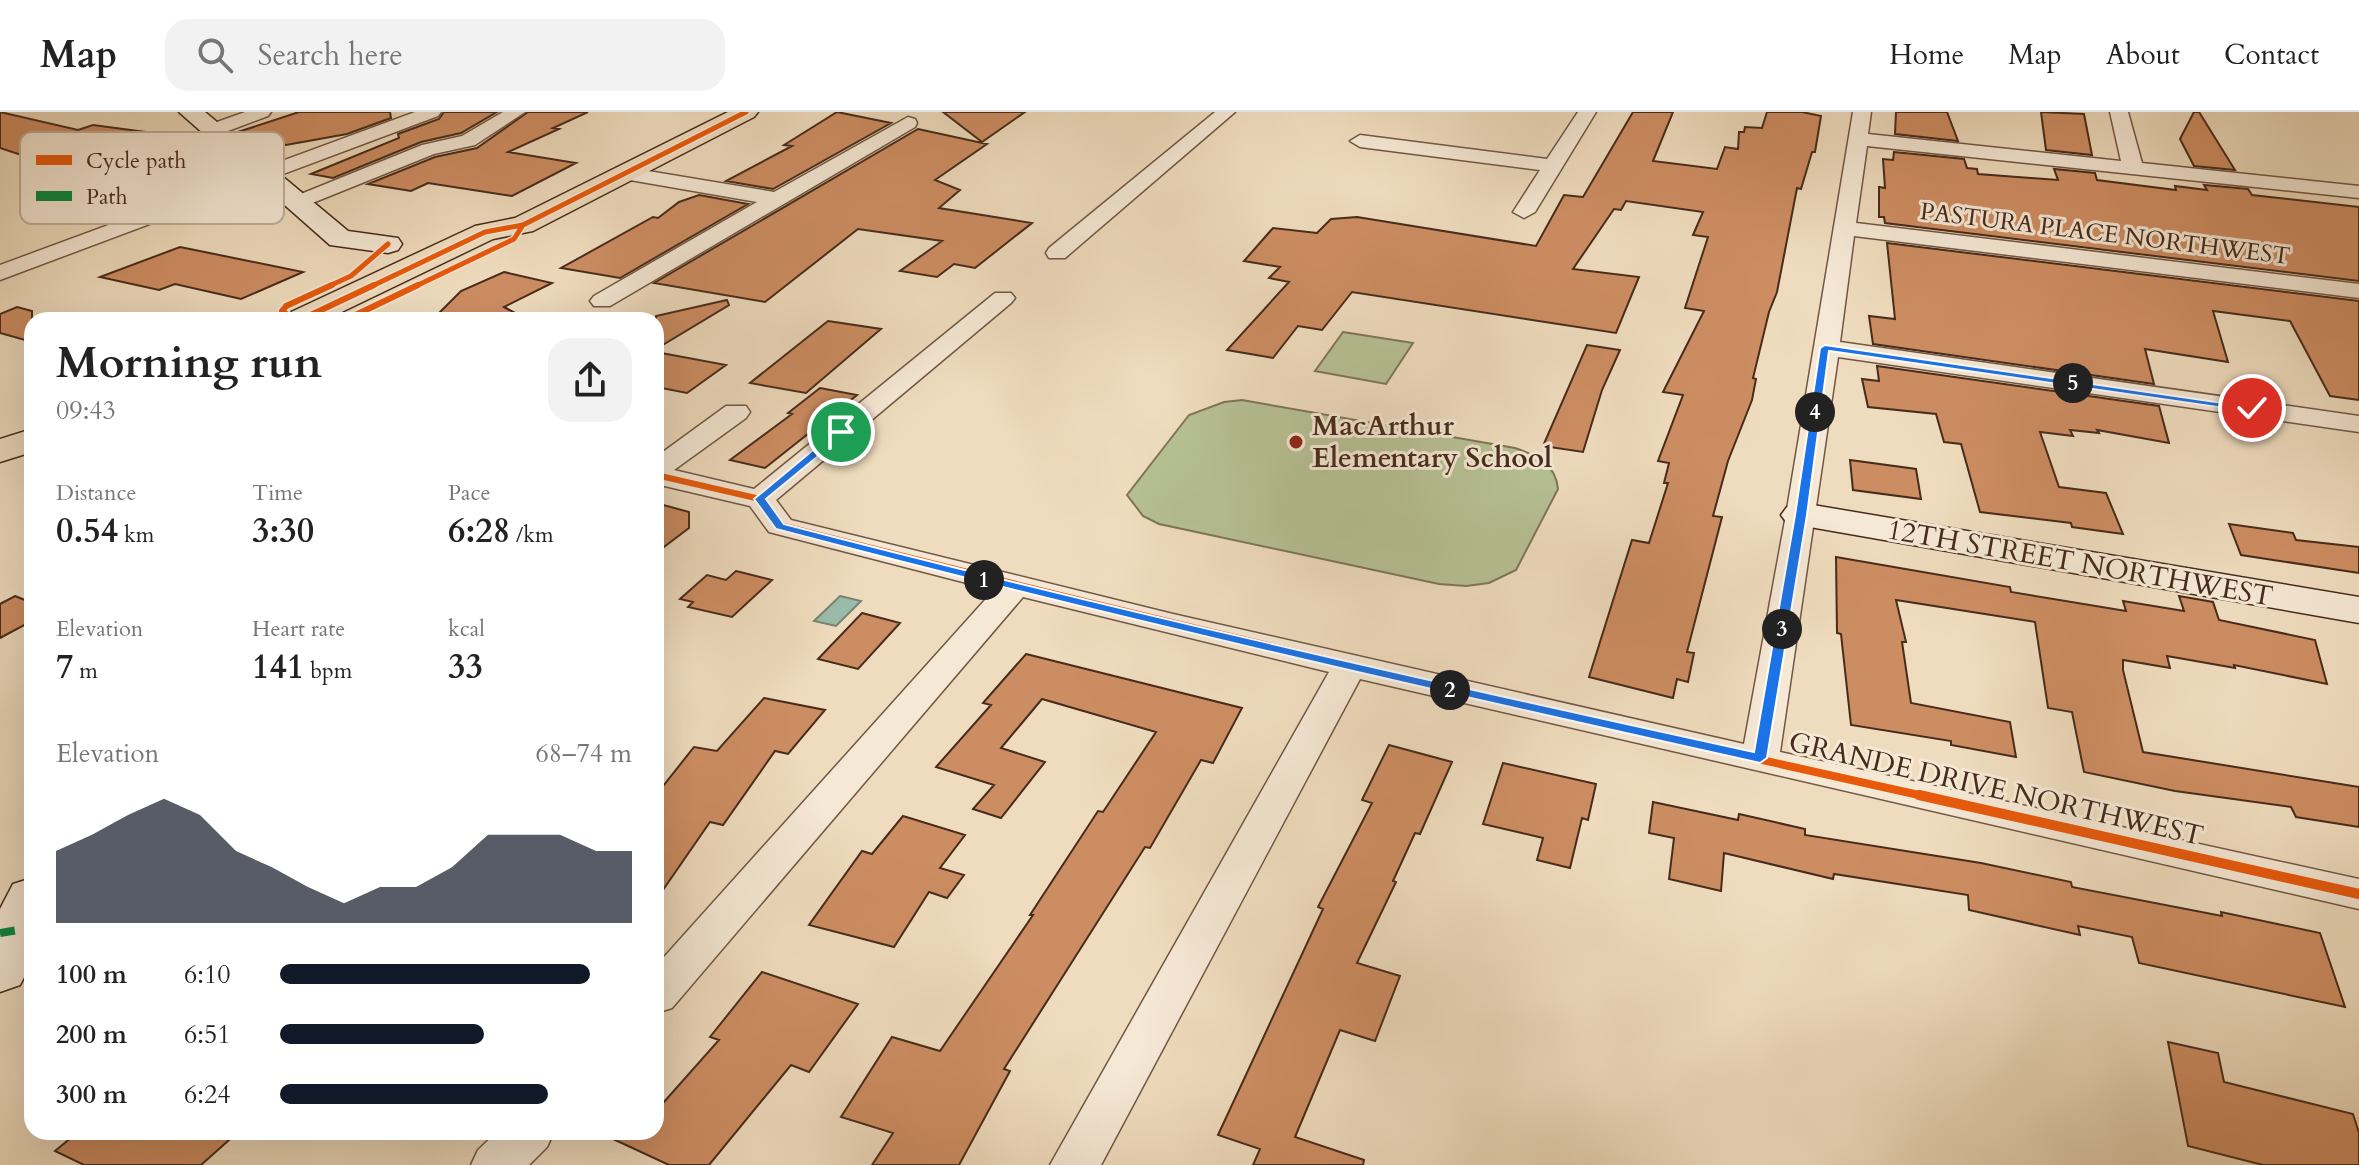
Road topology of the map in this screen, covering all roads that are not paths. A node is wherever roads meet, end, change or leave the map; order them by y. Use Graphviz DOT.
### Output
graph roads {
  1 [pos="191,112"];
  2 [pos="262,112"];
  3 [pos="432,112"];
  4 [pos="516,112"];
  5 [pos="746,112"];
  6 [pos="1226,112"];
  7 [pos="1587,112"];
  8 [pos="2119,112"];
  9 [pos="908,123"];
  10 [pos="1860,126"];
  11 [pos="213,130"];
  12 [pos="215,132"];
  13 [pos="1360,141"];
  14 [pos="1552,166"];
  15 [pos="284,167"];
  16 [pos="2133,168"];
  17 [pos="624,173"];
  18 [pos="284,190"];
  19 [pos="2359,192"];
  20 [pos="778,199"];
  21 [pos="298,202"];
  22 [pos="1524,212"];
  23 [pos="129,224"];
  24 [pos="523,225"];
  25 [pos="1844,228"];
  26 [pos="388,244"];
  27 [pos="1057,253"];
  28 [pos="0,273"];
  29 [pos="2359,291"];
  30 [pos="1003,298"];
  31 [pos="602,301"];
  32 [pos="317,312"];
  33 [pos="362,312"];
  34 [pos="1825,348"];
  35 [pos="736,412"];
  36 [pos="24,421"];
  37 [pos="2359,424"];
  38 [pos="0,429"];
  39 [pos="24,443"];
  40 [pos="0,451"];
  41 [pos="664,466"];
  42 [pos="664,474"];
  43 [pos="760,499"];
  44 [pos="1801,515"];
  45 [pos="1014,588"];
  46 [pos="2359,610"];
  47 [pos="1349,668"];
  48 [pos="1760,758"];
  49 [pos="2359,894"];
  50 [pos="24,916"];
  51 [pos="0,970"];
  52 [pos="664,987"];
  53 [pos="522,1140"];
  54 [pos="496,1165"];
  55 [pos="1075,1165"];
  1 -- 11 [label="street"];
  2 -- 11 [label="street"];
  3 -- 15 [label="street"];
  4 -- 21 [label="street"];
  5 -- 17 [label="main road"];
  6 -- 27 [label="street"];
  7 -- 14 [label="street"];
  8 -- 16 [label="street"];
  9 -- 20 [label="street"];
  10 -- 16 [label="street"];
  10 -- 25 [label="street"];
  11 -- 12 [label="street"];
  13 -- 14 [label="street"];
  14 -- 22 [label="street"];
  16 -- 19 [label="street"];
  17 -- 20 [label="street"];
  17 -- 24 [label="main road"];
  18 -- 21 [label="street"];
  20 -- 31 [label="street"];
  21 -- 26 [label="street"];
  23 -- 28 [label="street"];
  24 -- 32 [label="main road"];
  24 -- 33 [label="main road"];
  25 -- 29 [label="street, PASTURA PLACE NORTHWEST"];
  25 -- 34 [label="street"];
  30 -- 43 [label="street"];
  34 -- 37 [label="street"];
  34 -- 44 [label="street"];
  35 -- 41 [label="street"];
  36 -- 38 [label="main road"];
  39 -- 40 [label="main road"];
  42 -- 43 [label="street"];
  43 -- 45 [label="street, GRANDE DRIVE NORTHWEST"];
  44 -- 46 [label="street, 12TH STREET NORTHWEST"];
  44 -- 48 [label="street"];
  45 -- 47 [label="street, GRANDE DRIVE NORTHWEST"];
  45 -- 52 [label="street"];
  47 -- 48 [label="street, GRANDE DRIVE NORTHWEST"];
  47 -- 55 [label="street"];
  48 -- 49 [label="street, GRANDE DRIVE NORTHWEST"];
  50 -- 51 [label="street"];
  53 -- 54 [label="street"];
}
